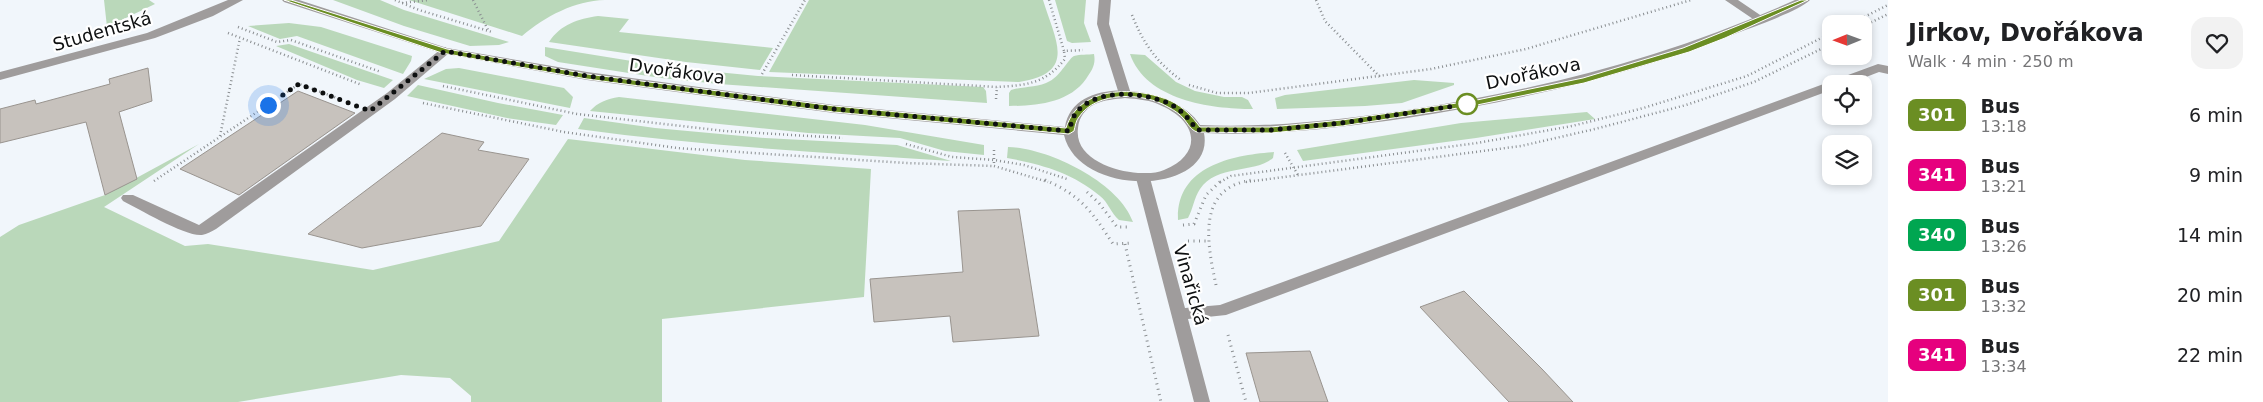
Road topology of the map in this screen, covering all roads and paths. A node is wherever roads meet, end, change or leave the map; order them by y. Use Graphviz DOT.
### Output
graph roads {
  1 [pos="237,0"];
  2 [pos="288,0"];
  3 [pos="395,0"];
  4 [pos="429,0"];
  5 [pos="473,0"];
  6 [pos="805,0"];
  7 [pos="1105,0"];
  8 [pos="1316,0"];
  9 [pos="1691,0"];
  10 [pos="1731,0"];
  11 [pos="1804,0"];
  12 [pos="401,3"];
  13 [pos="1888,4"];
  14 [pos="1129,7"];
  15 [pos="1888,14"];
  16 [pos="1867,15"];
  17 [pos="1760,19"];
  18 [pos="1872,22"];
  19 [pos="489,31"];
  20 [pos="220,33"];
  21 [pos="497,33"];
  22 [pos="240,38"];
  23 [pos="1822,48"];
  24 [pos="445,51"];
  25 [pos="1064,51"];
  26 [pos="1883,69"];
  27 [pos="752,73"];
  28 [pos="762,74"];
  29 [pos="772,74"];
  30 [pos="792,75"];
  31 [pos="1864,75"];
  32 [pos="0,76"];
  33 [pos="1380,77"];
  34 [pos="997,87"];
  35 [pos="1822,89"];
  36 [pos="1125,94"];
  37 [pos="391,96"];
  38 [pos="370,111"];
  39 [pos="994,124"];
  40 [pos="1197,130"];
  41 [pos="1069,131"];
  42 [pos="220,136"];
  43 [pos="994,166"];
  44 [pos="1143,178"];
  45 [pos="128,198"];
  46 [pos="1159,242"];
  47 [pos="1125,244"];
  48 [pos="1221,311"];
  49 [pos="1180,314"];
  50 [pos="1161,402"];
  51 [pos="1202,402"];
  52 [pos="1246,402"];
  1 -- 32 [label="street, Studentská"];
  2 -- 24 [label="street, Dvořákova"];
  3 -- 12 [label="path"];
  4 -- 12 [label="path"];
  5 -- 19 [label="path"];
  6 -- 28 [label="path"];
  7 -- 36 [label="street"];
  8 -- 33 [label="path"];
  9 -- 33 [label="path"];
  10 -- 17 [label="street"];
  11 -- 17 [label="street, Dvořákova"];
  12 -- 19 [label="path"];
  13 -- 16 [label="path"];
  14 -- 33 [label="path"];
  15 -- 18 [label="path"];
  17 -- 40 [label="street, Dvořákova"];
  19 -- 21 [label="path"];
  20 -- 22 [label="path"];
  22 -- 37 [label="path"];
  22 -- 42 [label="path"];
  23 -- 48 [label="path"];
  24 -- 37 [label="street"];
  24 -- 39 [label="street, Dvořákova"];
  25 -- 34 [label="path"];
  26 -- 31 [label="street"];
  27 -- 28 [label="path"];
  28 -- 29 [label="path"];
  30 -- 34 [label="path"];
  34 -- 39 [label="path"];
  35 -- 48 [label="street"];
  36 -- 40 [label="street"];
  36 -- 41 [label="street"];
  37 -- 38 [label="street"];
  37 -- 43 [label="path"];
  38 -- 42 [label="path"];
  38 -- 45 [label="street"];
  39 -- 41 [label="street, Dvořákova"];
  39 -- 43 [label="path"];
  40 -- 44 [label="street"];
  41 -- 44 [label="street"];
  42 -- 45 [label="path"];
  43 -- 47 [label="path"];
  44 -- 46 [label="street, Vinařická"];
  46 -- 47 [label="path"];
  46 -- 49 [label="street, Vinařická"];
  47 -- 50 [label="path"];
  48 -- 49 [label="street"];
  48 -- 52 [label="path"];
  49 -- 51 [label="street, Vinařická"];
}
